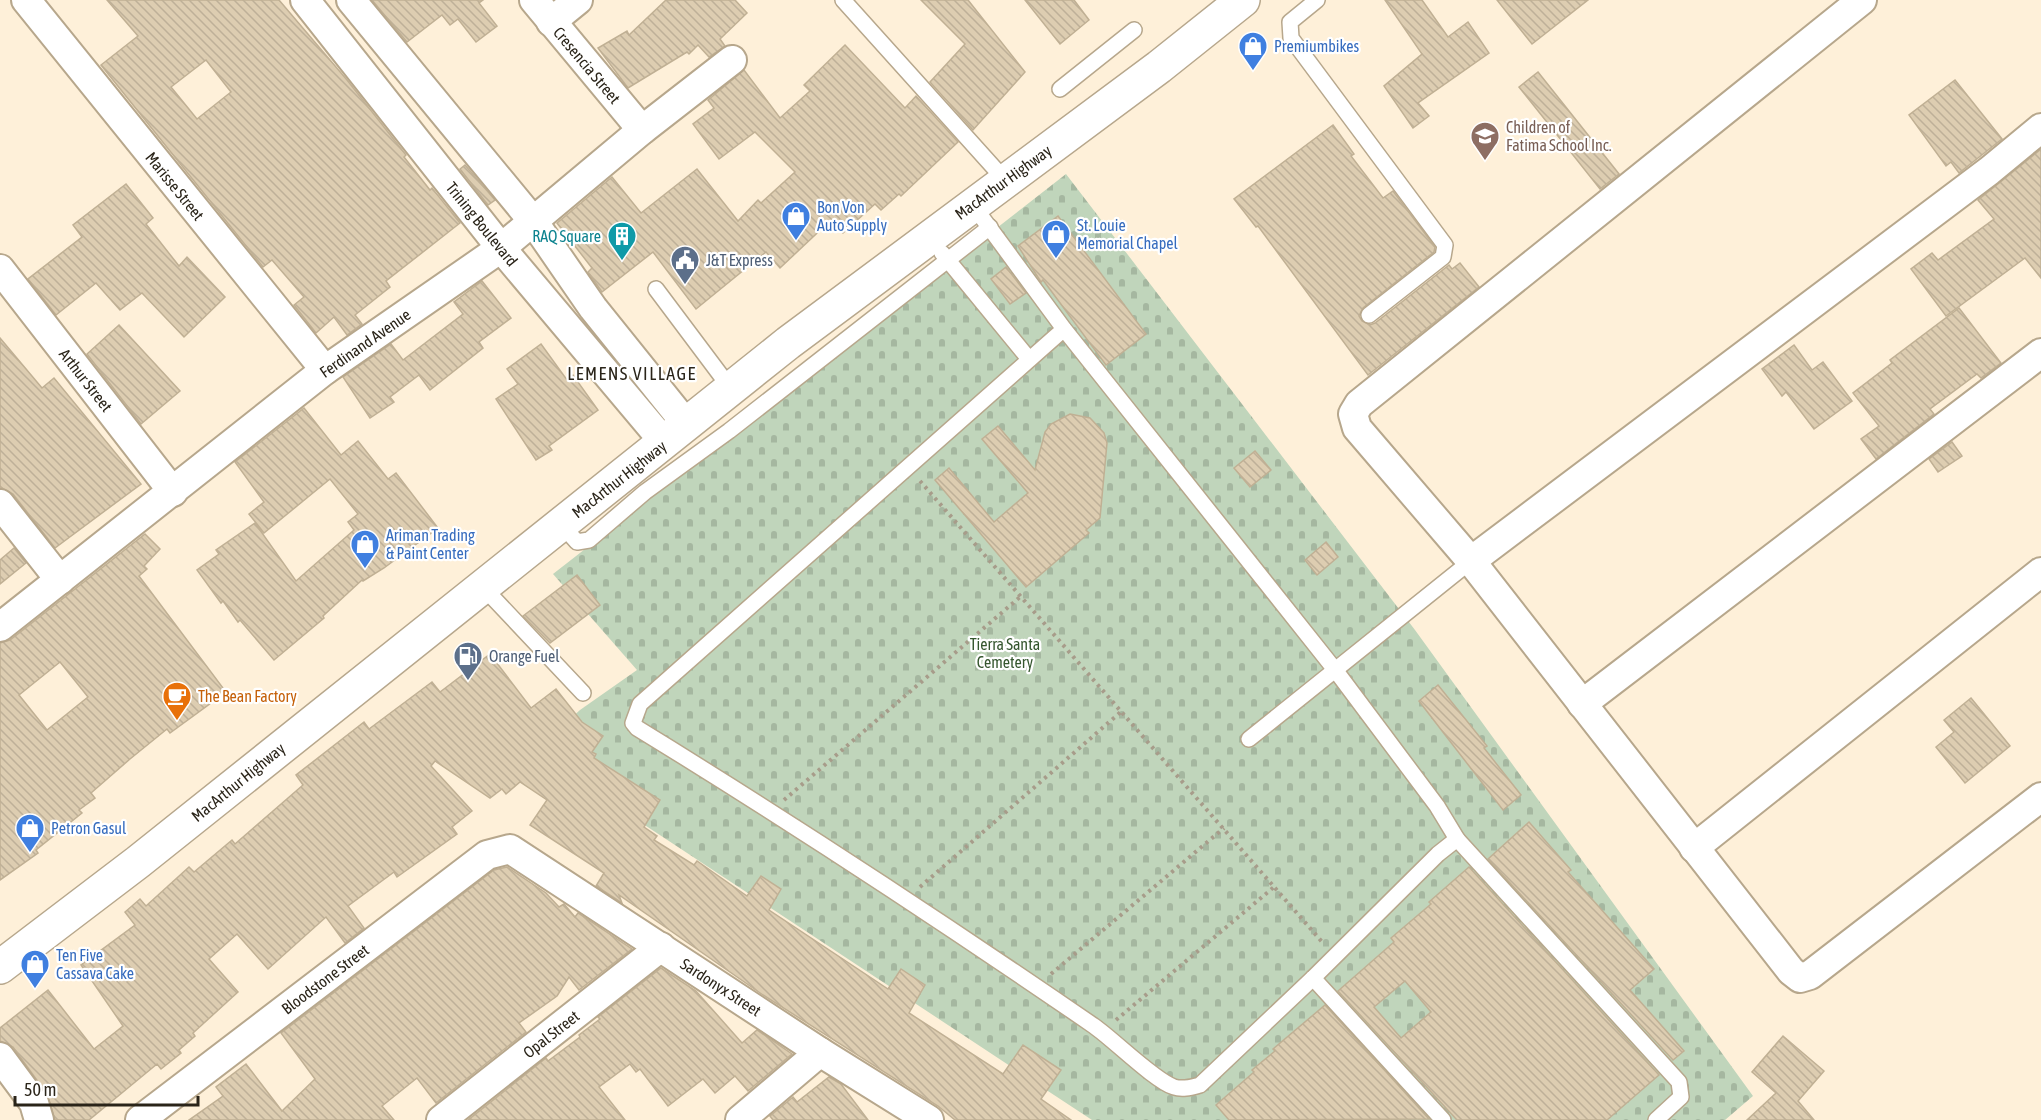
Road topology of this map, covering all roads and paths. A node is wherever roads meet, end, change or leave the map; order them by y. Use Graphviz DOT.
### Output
graph roads {
  1 [pos="26,0"];
  2 [pos="305,0"];
  3 [pos="351,0"];
  4 [pos="578,0"];
  5 [pos="843,0"];
  6 [pos="1243,0"];
  7 [pos="1317,0"];
  8 [pos="1862,0"];
  9 [pos="543,11"];
  10 [pos="372,26"];
  11 [pos="1134,30"];
  12 [pos="342,50"];
  13 [pos="732,60"];
  14 [pos="1060,89"];
  15 [pos="2041,128"];
  16 [pos="642,130"];
  17 [pos="1005,180"];
  18 [pos="981,215"];
  19 [pos="534,221"];
  20 [pos="501,248"];
  21 [pos="938,248"];
  22 [pos="0,269"];
  23 [pos="656,290"];
  24 [pos="1369,315"];
  25 [pos="1064,328"];
  26 [pos="2041,353"];
  27 [pos="1029,359"];
  28 [pos="325,370"];
  29 [pos="703,425"];
  30 [pos="907,466"];
  31 [pos="173,492"];
  32 [pos="0,504"];
  33 [pos="1471,561"];
  34 [pos="2041,572"];
  35 [pos="60,580"];
  36 [pos="482,586"];
  37 [pos="1020,597"];
  38 [pos="0,627"];
  39 [pos="1336,671"];
  40 [pos="583,693"];
  41 [pos="1582,704"];
  42 [pos="1123,710"];
  43 [pos="1249,739"];
  44 [pos="2041,797"];
  45 [pos="772,810"];
  46 [pos="1224,828"];
  47 [pos="1457,839"];
  48 [pos="1694,848"];
  49 [pos="515,850"];
  50 [pos="1274,887"];
  51 [pos="904,900"];
  52 [pos="661,947"];
  53 [pos="1336,957"];
  54 [pos="0,967"];
  55 [pos="1313,978"];
  56 [pos="1037,986"];
  57 [pos="1103,1032"];
  58 [pos="820,1052"];
  59 [pos="0,1057"];
  60 [pos="0,1082"];
  61 [pos="38,1120"];
  62 [pos="140,1120"];
  63 [pos="441,1120"];
  64 [pos="740,1120"];
  65 [pos="929,1120"];
  66 [pos="1443,1120"];
  67 [pos="1656,1120"];
  1 -- 28 [label="street, Marisse Street"];
  2 -- 12 [label="street, Trining Boulevard"];
  3 -- 10 [label="street"];
  4 -- 9 [label="street"];
  5 -- 17 [label="lane"];
  6 -- 17 [label="highway, MacArthur Highway"];
  7 -- 24 [label="lane"];
  8 -- 33 [label="street"];
  9 -- 16 [label="street, Cresencia Street"];
  10 -- 12 [label="street"];
  10 -- 19 [label="street"];
  11 -- 14 [label="lane"];
  12 -- 20 [label="street, Trining Boulevard"];
  13 -- 16 [label="street, Ferdinand Avenue"];
  15 -- 33 [label="street"];
  16 -- 19 [label="street, Ferdinand Avenue"];
  17 -- 18 [label="highway, MacArthur Highway"];
  18 -- 21 [label="highway, MacArthur Highway"];
  18 -- 25 [label="lane"];
  19 -- 20 [label="street, Ferdinand Avenue"];
  19 -- 29 [label="street"];
  20 -- 28 [label="street, Ferdinand Avenue"];
  20 -- 29 [label="street, Trining Boulevard"];
  21 -- 27 [label="lane"];
  21 -- 29 [label="highway, MacArthur Highway"];
  22 -- 31 [label="street, Arthur Street"];
  23 -- 29 [label="lane"];
  25 -- 27 [label="lane"];
  25 -- 39 [label="lane"];
  26 -- 41 [label="street"];
  27 -- 30 [label="lane"];
  28 -- 31 [label="street, Ferdinand Avenue"];
  29 -- 36 [label="highway, MacArthur Highway"];
  30 -- 37 [label="path"];
  30 -- 45 [label="lane"];
  31 -- 35 [label="street, Ferdinand Avenue"];
  32 -- 35 [label="street"];
  33 -- 39 [label="lane"];
  33 -- 41 [label="street"];
  34 -- 48 [label="street"];
  35 -- 38 [label="street, Ferdinand Avenue"];
  36 -- 40 [label="lane"];
  36 -- 54 [label="highway, MacArthur Highway"];
  37 -- 42 [label="path"];
  37 -- 45 [label="path"];
  39 -- 43 [label="lane"];
  39 -- 47 [label="lane"];
  41 -- 48 [label="street"];
  42 -- 46 [label="path"];
  42 -- 51 [label="path"];
  44 -- 48 [label="street"];
  45 -- 51 [label="lane"];
  46 -- 50 [label="path"];
  46 -- 56 [label="path"];
  47 -- 53 [label="lane"];
  47 -- 67 [label="lane"];
  49 -- 52 [label="street, Sardonyx Street"];
  49 -- 62 [label="street, Bloodstone Street"];
  50 -- 53 [label="path"];
  50 -- 57 [label="path"];
  51 -- 56 [label="lane"];
  52 -- 58 [label="street, Sardonyx Street"];
  52 -- 63 [label="street, Opal Street"];
  53 -- 55 [label="lane"];
  55 -- 57 [label="lane"];
  55 -- 66 [label="lane"];
  56 -- 57 [label="lane"];
  58 -- 64 [label="street"];
  58 -- 65 [label="street, Sardonyx Street"];
  59 -- 61 [label="street"];
  60 -- 61 [label="street"];
}
